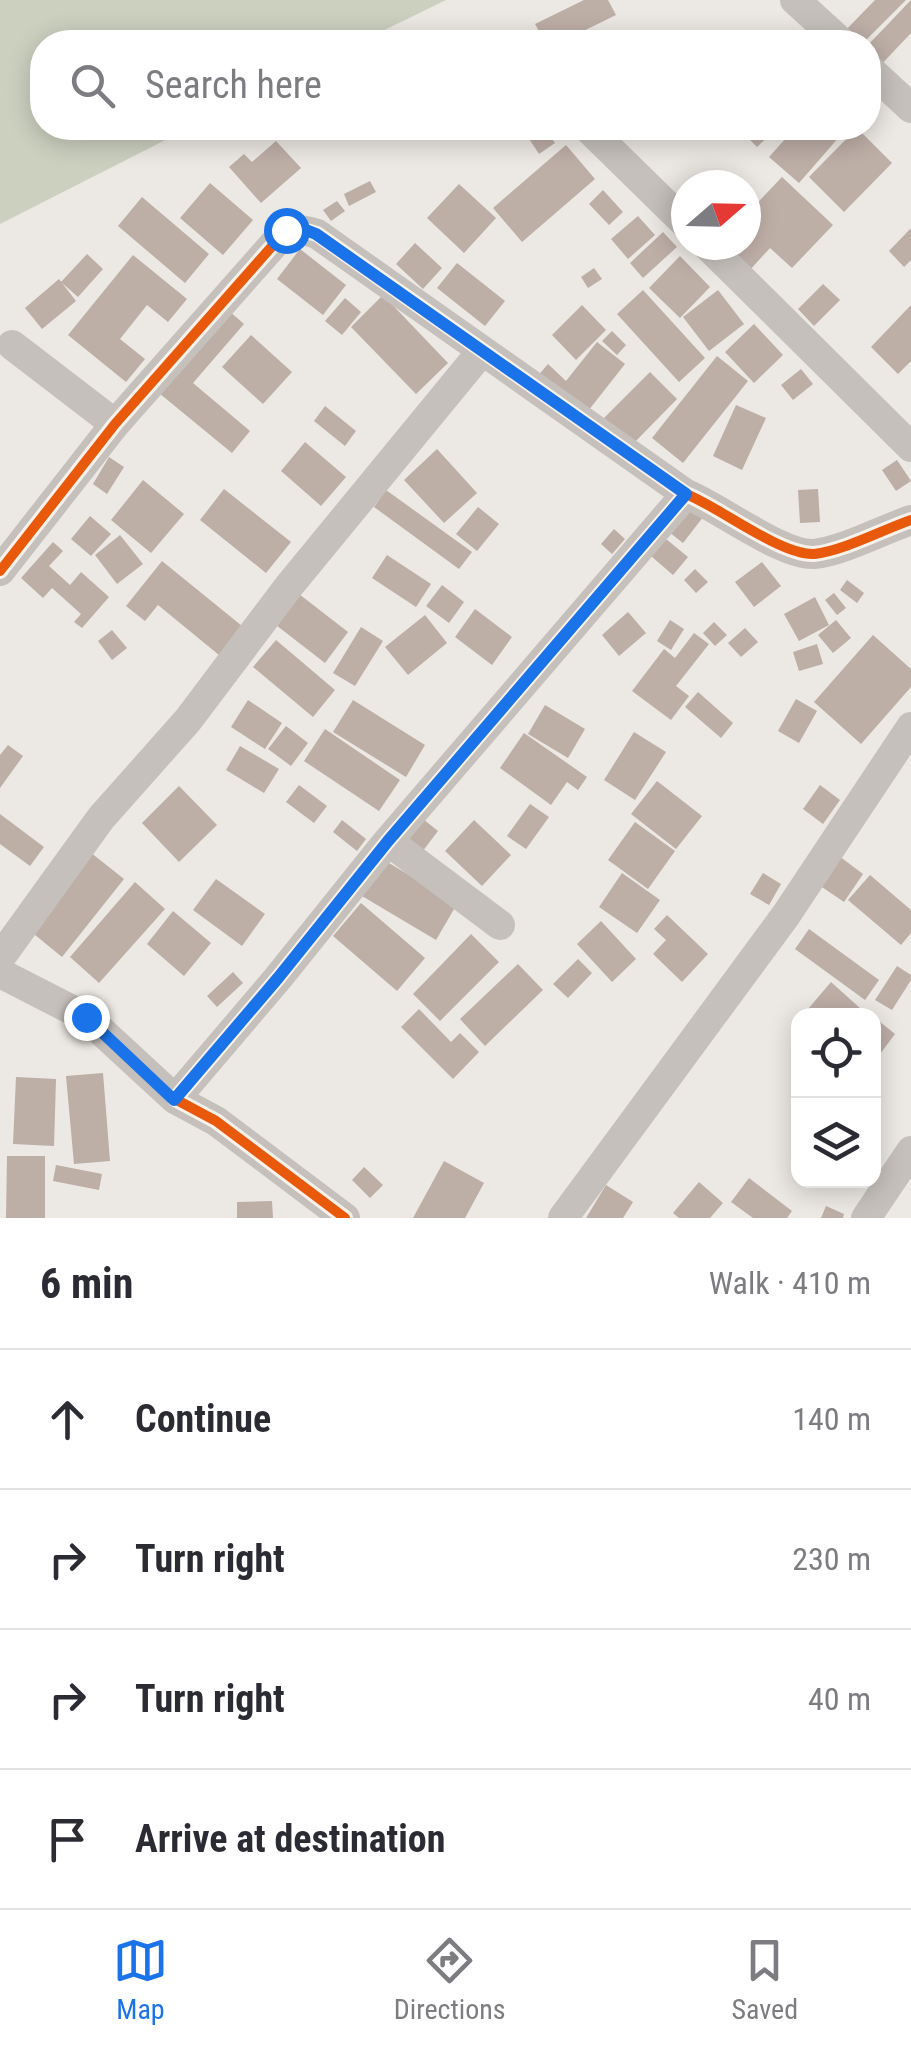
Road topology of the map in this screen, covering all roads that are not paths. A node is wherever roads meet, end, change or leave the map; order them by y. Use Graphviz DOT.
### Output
graph roads {
  1 [pos="795,0"];
  2 [pos="828,30"];
  3 [pos="881,80"];
  4 [pos="911,108"];
  5 [pos="600,140"];
  6 [pos="671,209"];
  7 [pos="722,260"];
  8 [pos="12,345"];
  9 [pos="482,350"];
  10 [pos="115,424"];
  11 [pos="911,447"];
  12 [pos="686,494"];
  13 [pos="911,520"];
  14 [pos="0,572"];
  15 [pos="911,728"];
  16 [pos="388,841"];
  17 [pos="500,925"];
  18 [pos="0,958"];
  19 [pos="0,973"];
  20 [pos="174,1100"];
  21 [pos="911,1151"];
  22 [pos="345,1218"];
  23 [pos="563,1218"];
  24 [pos="866,1218"];
  1 -- 2 [label="street"];
  3 -- 4 [label="street"];
  5 -- 6 [label="street"];
  7 -- 11 [label="street"];
  8 -- 10 [label="street"];
  9 -- 10 [label="street"];
  9 -- 12 [label="street"];
  9 -- 18 [label="street"];
  10 -- 14 [label="street"];
  12 -- 13 [label="street"];
  12 -- 16 [label="street"];
  15 -- 23 [label="street"];
  16 -- 17 [label="street"];
  16 -- 20 [label="street"];
  19 -- 20 [label="street"];
  20 -- 22 [label="street"];
  21 -- 24 [label="street"];
}
